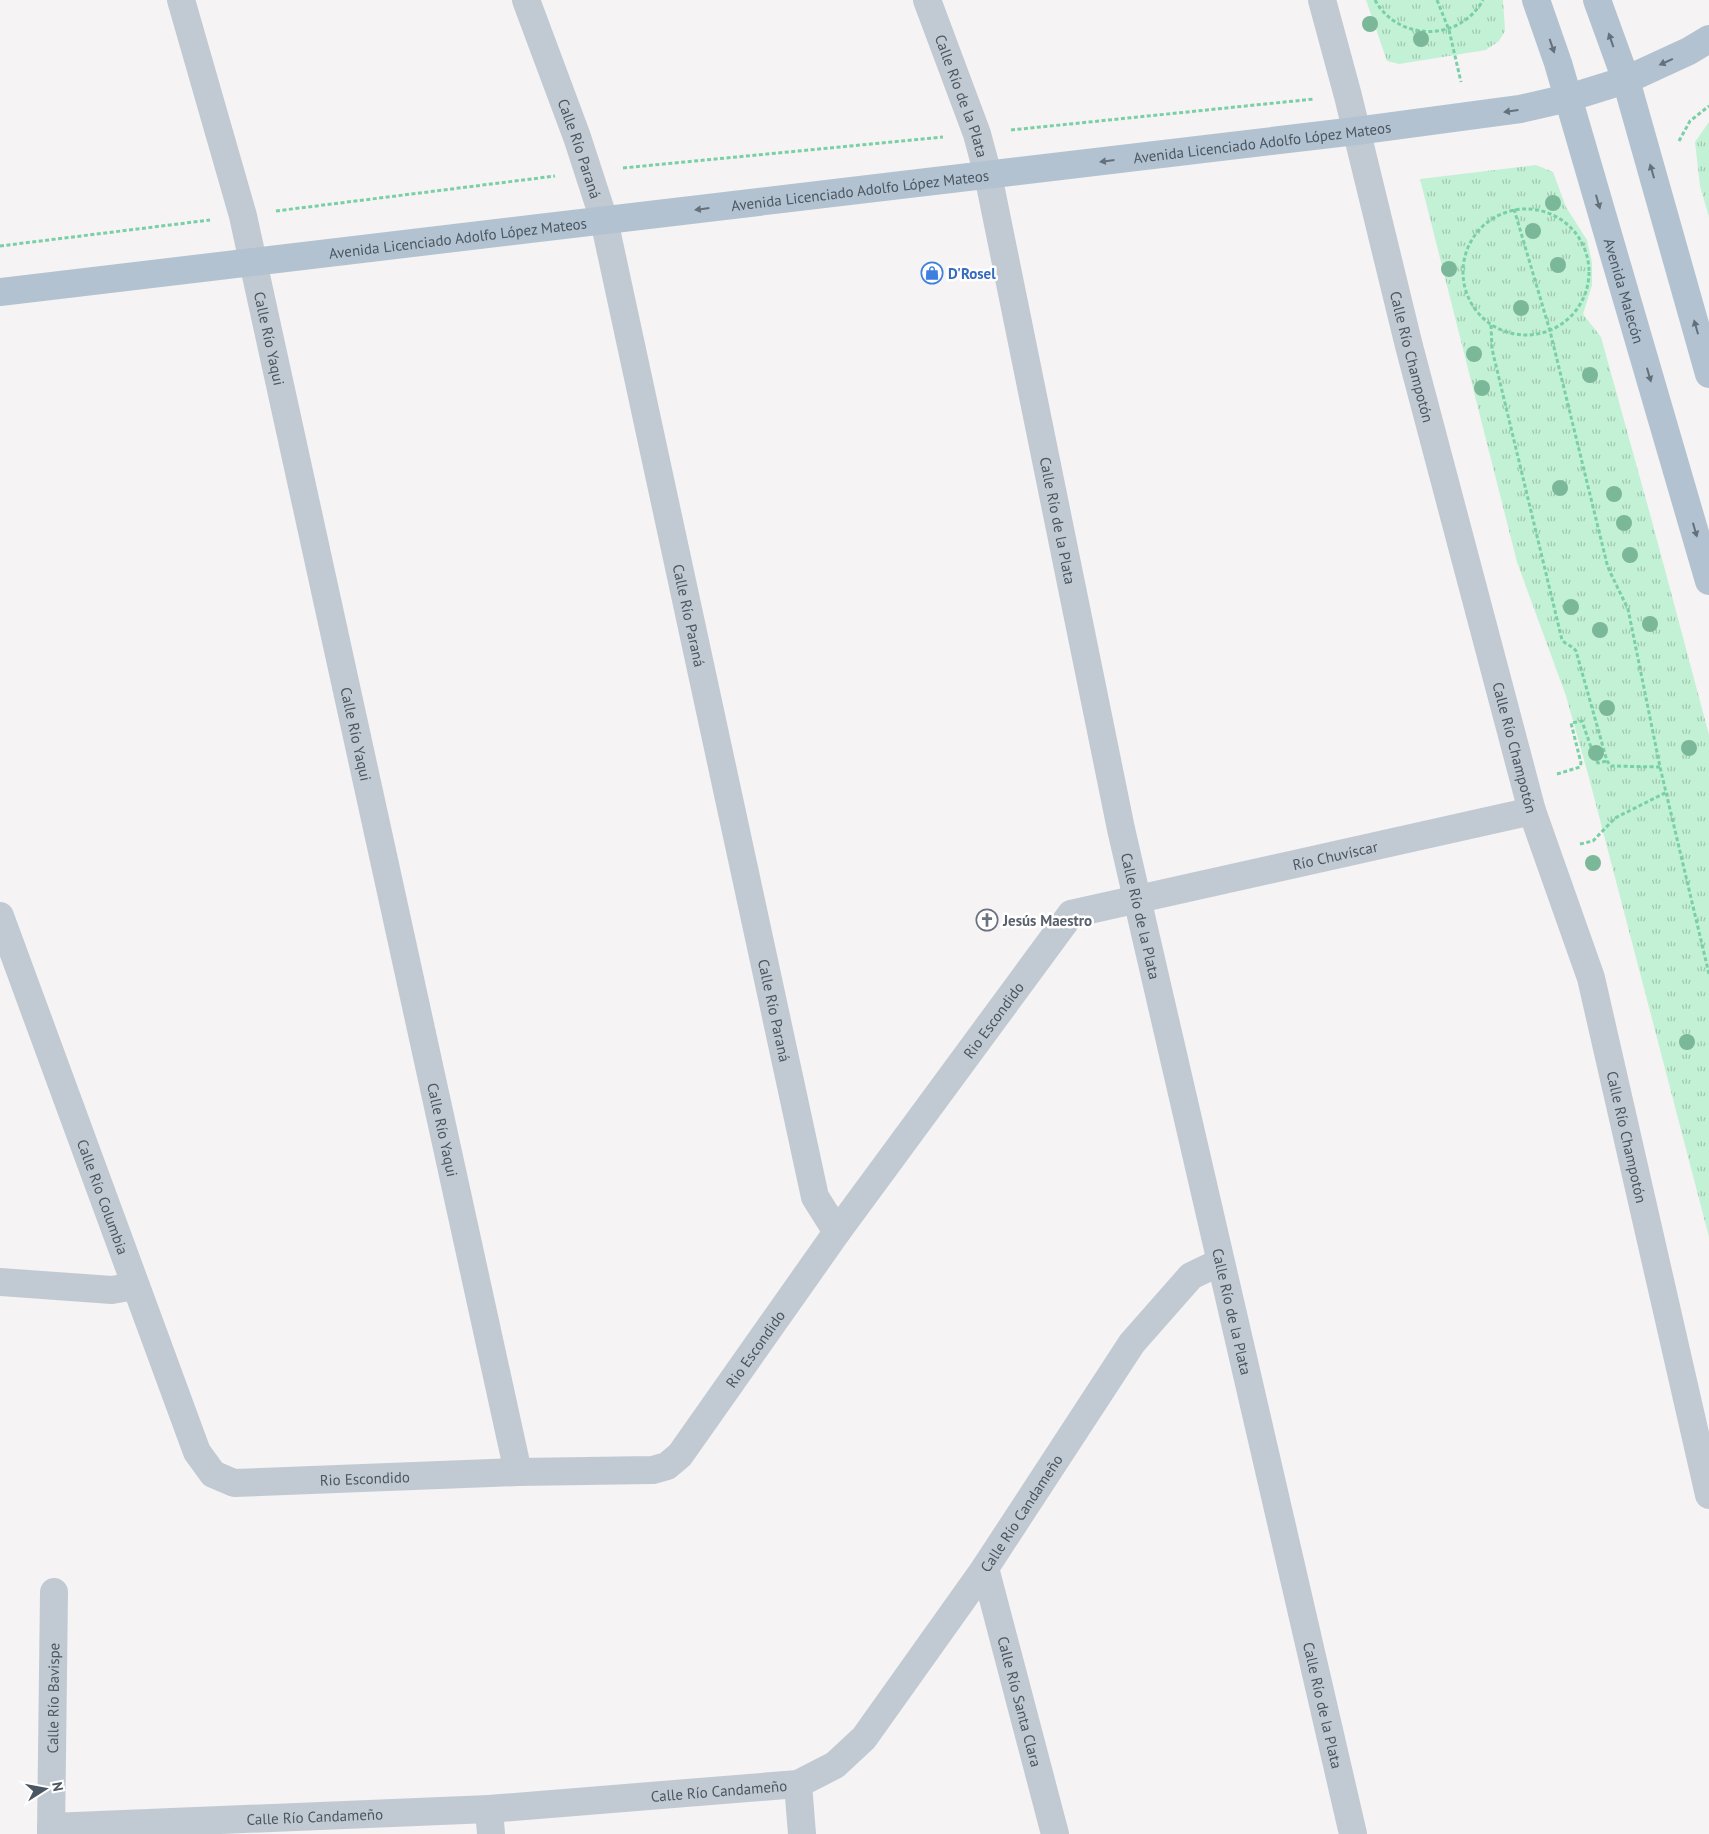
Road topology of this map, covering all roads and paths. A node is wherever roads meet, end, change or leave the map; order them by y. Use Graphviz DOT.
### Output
graph roads {
  1 [pos="181,0"];
  2 [pos="526,0"];
  3 [pos="928,0"];
  4 [pos="1322,0"];
  5 [pos="1375,0"];
  6 [pos="1438,0"];
  7 [pos="1483,0"];
  8 [pos="1536,0"];
  9 [pos="1597,0"];
  10 [pos="1449,30"];
  11 [pos="1709,39"];
  12 [pos="1626,80"];
  13 [pos="1470,81"];
  14 [pos="1461,82"];
  15 [pos="1452,84"];
  16 [pos="1348,96"];
  17 [pos="1568,98"];
  18 [pos="1356,131"];
  19 [pos="977,134"];
  20 [pos="588,172"];
  21 [pos="988,175"];
  22 [pos="1514,209"];
  23 [pos="243,216"];
  24 [pos="604,220"];
  25 [pos="0,246"];
  26 [pos="253,263"];
  27 [pos="0,292"];
  28 [pos="1491,325"];
  29 [pos="1550,331"];
  30 [pos="1709,374"];
  31 [pos="1709,581"];
  32 [pos="1607,761"];
  33 [pos="1660,767"];
  34 [pos="1525,784"];
  35 [pos="1667,792"];
  36 [pos="1532,811"];
  37 [pos="1593,841"];
  38 [pos="1137,899"];
  39 [pos="0,916"];
  40 [pos="1709,974"];
  41 [pos="837,1232"];
  42 [pos="1220,1262"];
  43 [pos="0,1282"];
  44 [pos="136,1286"];
  45 [pos="518,1472"];
  46 [pos="213,1474"];
  47 [pos="1709,1495"];
  48 [pos="985,1568"];
  49 [pos="54,1592"];
  50 [pos="798,1784"];
  51 [pos="490,1822"];
  52 [pos="51,1830"];
  53 [pos="802,1834"];
  54 [pos="1055,1834"];
  55 [pos="1354,1834"];
  1 -- 23 [label="street, Calle Río Yaqui"];
  2 -- 20 [label="street, Calle Río Paraná"];
  3 -- 19 [label="street, Calle Río de la Plata"];
  4 -- 16 [label="street, Calle Río Champotón"];
  5 -- 10 [label="path"];
  6 -- 10 [label="path"];
  7 -- 10 [label="path"];
  8 -- 17 [label="main road, Avenida Malecón, one-way"];
  12 -- 9 [label="main road, one-way"];
  10 -- 14 [label="path"];
  11 -- 12 [label="main road, Avenida Licenciado Adolfo López Mateos, one-way"];
  12 -- 17 [label="main road, Avenida Licenciado Adolfo López Mateos"];
  30 -- 12 [label="main road, one-way"];
  13 -- 14 [label="path"];
  14 -- 15 [label="path"];
  16 -- 18 [label="street, Calle Río Champotón"];
  16 -- 19 [label="path"];
  17 -- 18 [label="main road, Avenida Licenciado Adolfo López Mateos, one-way"];
  17 -- 31 [label="main road, Avenida Malecón, one-way"];
  18 -- 21 [label="main road, Avenida Licenciado Adolfo López Mateos, one-way"];
  18 -- 34 [label="street, Calle Río Champotón"];
  19 -- 20 [label="path"];
  19 -- 21 [label="street, Calle Río de la Plata"];
  20 -- 23 [label="path"];
  20 -- 24 [label="street, Calle Río Paraná"];
  21 -- 24 [label="main road, Avenida Licenciado Adolfo López Mateos, one-way"];
  21 -- 38 [label="street, Calle Río de la Plata"];
  22 -- 28 [label="path"];
  22 -- 29 [label="path"];
  22 -- 29 [label="path"];
  23 -- 25 [label="path"];
  23 -- 26 [label="street, Calle Río Yaqui"];
  24 -- 26 [label="main road, Avenida Licenciado Adolfo López Mateos"];
  24 -- 41 [label="street, Calle Río Paraná"];
  26 -- 27 [label="main road, Avenida Licenciado Adolfo López Mateos"];
  26 -- 45 [label="street, Calle Río Yaqui"];
  28 -- 29 [label="path"];
  28 -- 32 [label="path"];
  29 -- 33 [label="path"];
  32 -- 33 [label="path"];
  32 -- 34 [label="path"];
  33 -- 35 [label="path"];
  34 -- 36 [label="street, Calle Río Champotón"];
  35 -- 37 [label="path"];
  35 -- 40 [label="path"];
  36 -- 38 [label="street, Río Chuvíscar"];
  36 -- 47 [label="street, Calle Río Champotón"];
  38 -- 41 [label="street, Rio Escondido"];
  38 -- 42 [label="street, Calle Río de la Plata"];
  39 -- 44 [label="street, Calle Río Columbia"];
  41 -- 45 [label="street, Rio Escondido"];
  42 -- 48 [label="street, Calle Río Candameño"];
  42 -- 55 [label="street, Calle Río de la Plata"];
  43 -- 44 [label="street"];
  44 -- 46 [label="street, Calle Río Columbia"];
  45 -- 46 [label="street, Rio Escondido"];
  48 -- 50 [label="street, Calle Río Candameño"];
  48 -- 54 [label="street, Calle Río Santa Clara"];
  49 -- 52 [label="street, Calle Río Bavispe"];
  50 -- 51 [label="street, Calle Río Candameño"];
  50 -- 53 [label="street"];
  51 -- 52 [label="street, Calle Río Candameño"];
}
